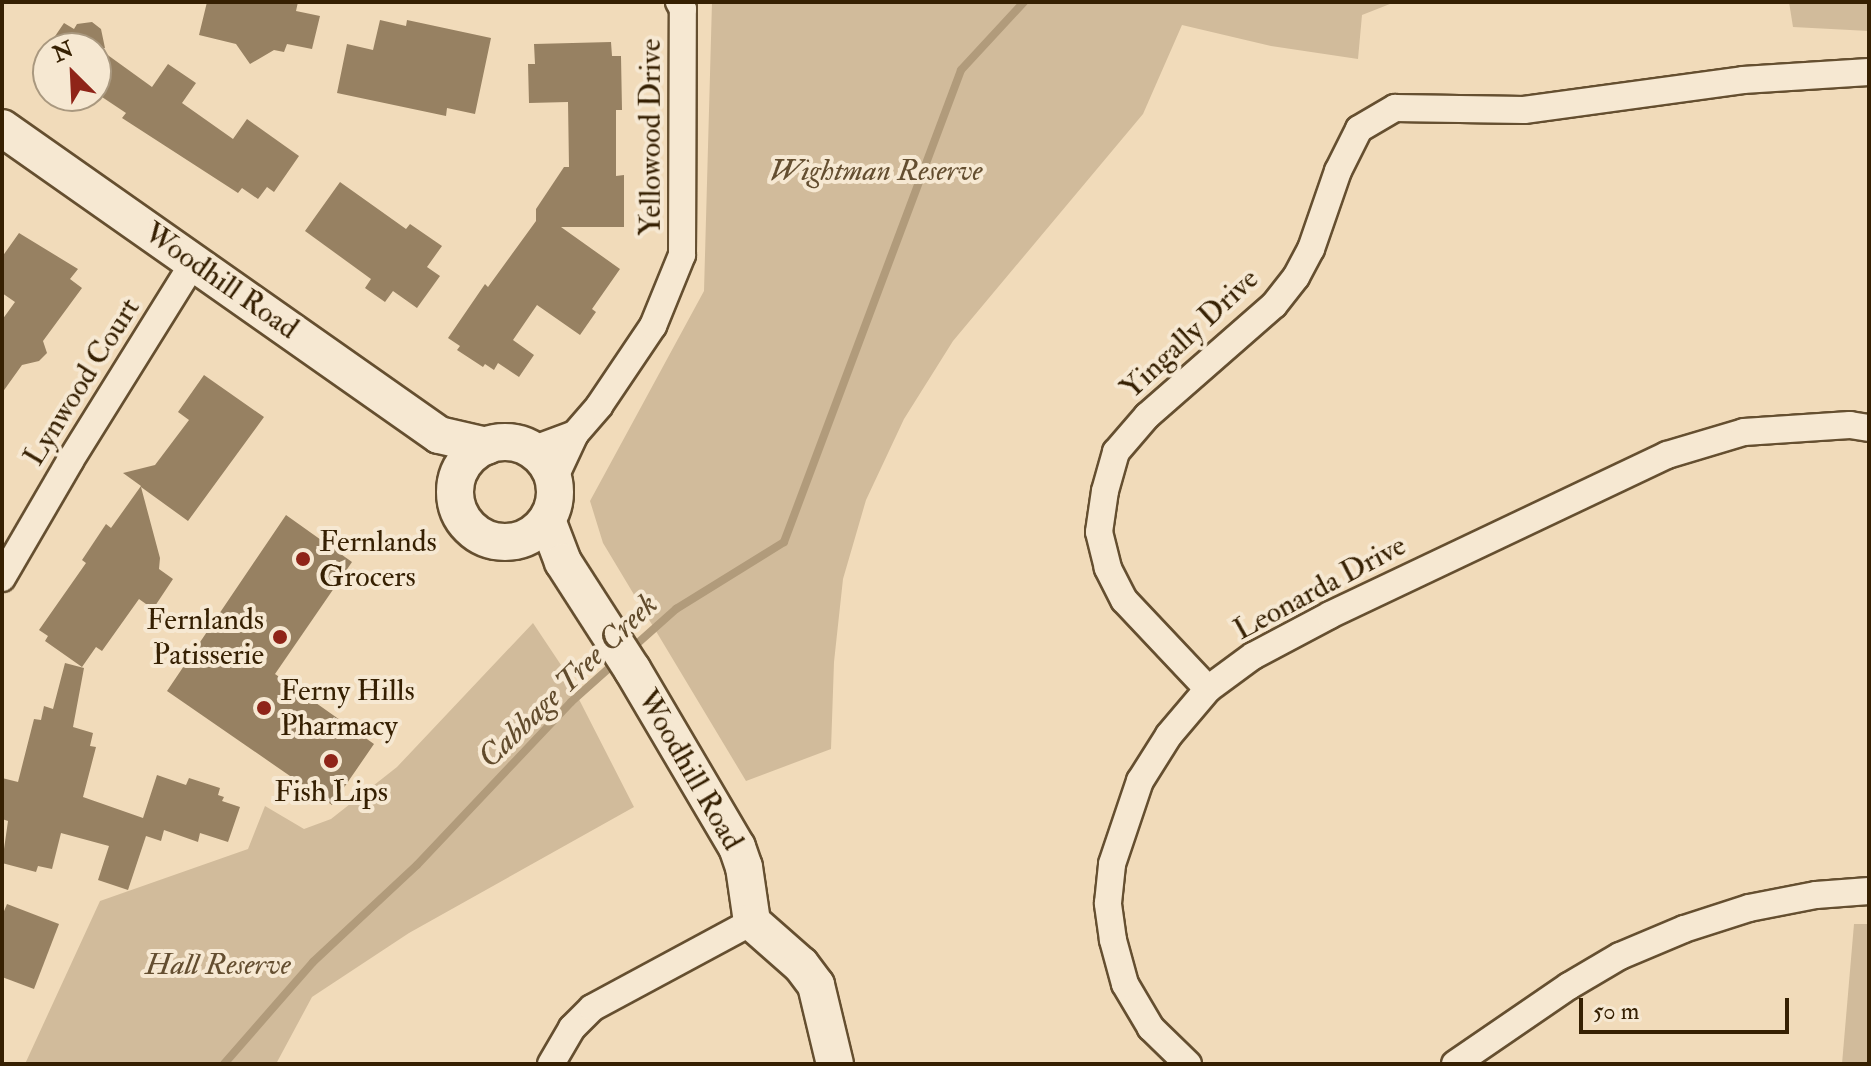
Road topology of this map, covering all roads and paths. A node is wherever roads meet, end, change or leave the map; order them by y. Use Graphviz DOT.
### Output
graph roads {
  1 [pos="679,2"];
  2 [pos="1869,72"];
  3 [pos="2,128"];
  4 [pos="194,262"];
  5 [pos="1869,428"];
  6 [pos="575,434"];
  7 [pos="439,435"];
  8 [pos="487,446"];
  9 [pos="532,450"];
  10 [pos="459,471"];
  11 [pos="554,479"];
  12 [pos="536,529"];
  13 [pos="2,578"];
  14 [pos="1208,689"];
  15 [pos="1869,891"];
  16 [pos="752,922"];
  17 [pos="551,1064"];
  18 [pos="835,1064"];
  19 [pos="1188,1064"];
  20 [pos="1455,1064"];
  1 -- 6 [label="street, Yellowood Drive"];
  2 -- 14 [label="street, Yingally Drive"];
  3 -- 4 [label="street, Woodhill Road"];
  4 -- 7 [label="street, Woodhill Road"];
  4 -- 13 [label="street, Lynwood Court"];
  5 -- 14 [label="street, Leonarda Drive"];
  6 -- 9 [label="street, Yellowood Drive"];
  6 -- 11 [label="street, Yellowood Drive"];
  7 -- 8 [label="street, Woodhill Road"];
  7 -- 10 [label="street, Woodhill Road"];
  8 -- 9 [label="street, Woodhill Road"];
  8 -- 10 [label="street"];
  9 -- 11 [label="street"];
  10 -- 12 [label="street"];
  11 -- 12 [label="street"];
  12 -- 16 [label="street, Woodhill Road"];
  14 -- 19 [label="street, Leonarda Drive"];
  15 -- 20 [label="street"];
  16 -- 17 [label="street"];
  16 -- 18 [label="street"];
}
